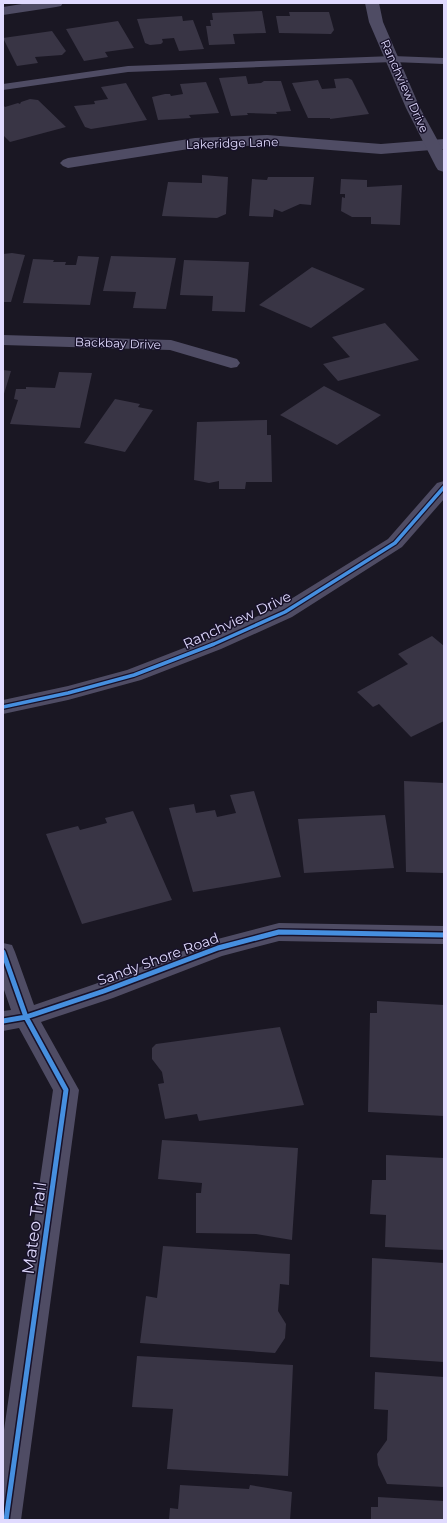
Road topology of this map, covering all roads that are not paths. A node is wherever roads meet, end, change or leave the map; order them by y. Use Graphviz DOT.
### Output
graph roads {
  1 [pos="56,3"];
  2 [pos="372,3"];
  3 [pos="3,11"];
  4 [pos="393,59"];
  5 [pos="444,61"];
  6 [pos="3,88"];
  7 [pos="438,144"];
  8 [pos="68,163"];
  9 [pos="444,167"];
  10 [pos="3,340"];
  11 [pos="231,363"];
  12 [pos="444,487"];
  13 [pos="3,707"];
  14 [pos="444,935"];
  15 [pos="3,952"];
  16 [pos="14,1019"];
  17 [pos="6,1520"];
  1 -- 3 [label="street"];
  2 -- 4 [label="street, Ranchview Drive"];
  4 -- 5 [label="lane"];
  4 -- 6 [label="lane"];
  4 -- 7 [label="street, Ranchview Drive"];
  7 -- 8 [label="street, Lakeridge Lane"];
  7 -- 9 [label="street, Ranchview Drive"];
  10 -- 11 [label="street, Backbay Drive"];
  12 -- 13 [label="street, Ranchview Drive"];
  14 -- 16 [label="street, Sandy Shore Road"];
  15 -- 16 [label="street, Mateo Trail"];
  16 -- 17 [label="street, Mateo Trail"];
}
